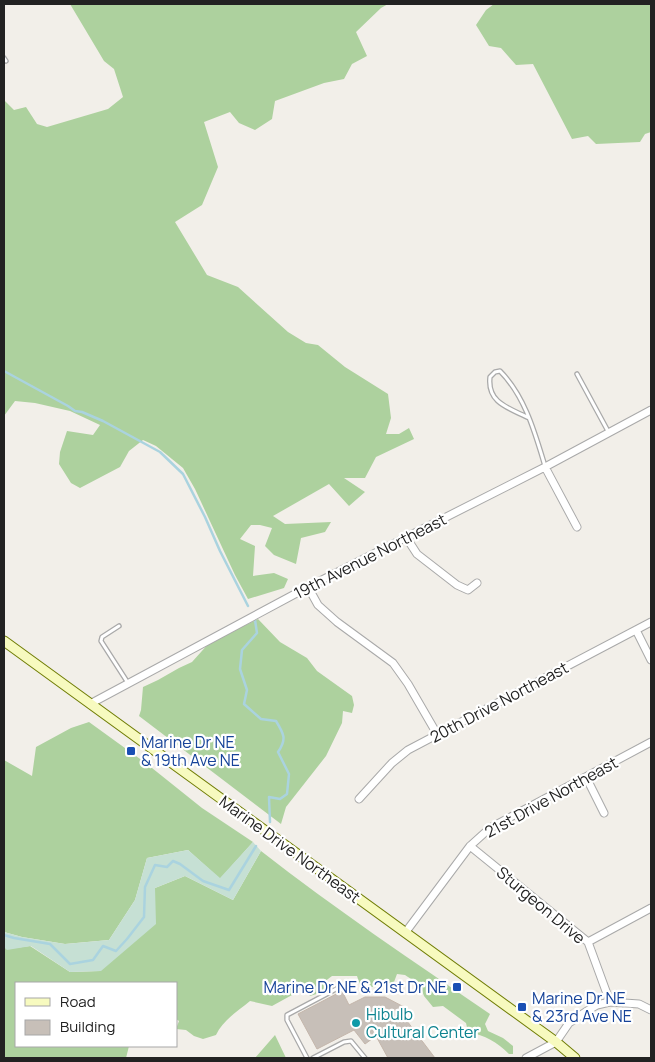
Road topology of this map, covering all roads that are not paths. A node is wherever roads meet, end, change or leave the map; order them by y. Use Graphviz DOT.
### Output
graph roads {
  1 [pos="4,58"];
  2 [pos="6,62"];
  3 [pos="577,374"];
  4 [pos="651,410"];
  5 [pos="528,418"];
  6 [pos="609,433"];
  7 [pos="545,467"];
  8 [pos="577,527"];
  9 [pos="406,537"];
  10 [pos="477,583"];
  11 [pos="308,587"];
  12 [pos="651,622"];
  13 [pos="120,626"];
  14 [pos="636,630"];
  15 [pos="4,641"];
  16 [pos="651,660"];
  17 [pos="128,683"];
  18 [pos="90,704"];
  19 [pos="437,734"];
  20 [pos="651,742"];
  21 [pos="586,777"];
  22 [pos="359,799"];
  23 [pos="604,813"];
  24 [pos="470,846"];
  25 [pos="651,908"];
  26 [pos="404,933"];
  27 [pos="588,942"];
  28 [pos="338,988"];
  29 [pos="610,1002"];
  30 [pos="651,1010"];
  31 [pos="556,1042"];
  32 [pos="307,1058"];
  33 [pos="313,1058"];
  34 [pos="365,1058"];
  35 [pos="526,1058"];
  36 [pos="575,1058"];
  1 -- 2 [label="lane"];
  3 -- 6 [label="lane"];
  4 -- 6 [label="street, 19th Avenue Northeast"];
  5 -- 5 [label="lane"];
  5 -- 7 [label="lane"];
  6 -- 7 [label="street, 19th Avenue Northeast"];
  7 -- 8 [label="street"];
  7 -- 9 [label="street, 19th Avenue Northeast"];
  9 -- 10 [label="street"];
  9 -- 11 [label="street, 19th Avenue Northeast"];
  11 -- 17 [label="street, 19th Avenue Northeast"];
  11 -- 19 [label="street"];
  12 -- 14 [label="street, 20th Drive Northeast"];
  13 -- 17 [label="lane"];
  14 -- 16 [label="street"];
  14 -- 19 [label="street, 20th Drive Northeast"];
  15 -- 18 [label="main road, Marine Drive Northeast"];
  17 -- 18 [label="street, 19th Avenue Northeast"];
  18 -- 26 [label="main road, Marine Drive Northeast"];
  19 -- 22 [label="street, 20th Drive Northeast"];
  20 -- 21 [label="street, 21st Drive Northeast"];
  21 -- 23 [label="street"];
  21 -- 24 [label="street, 21st Drive Northeast"];
  24 -- 26 [label="street, 21st Drive Northeast"];
  24 -- 27 [label="street, Sturgeon Drive"];
  25 -- 27 [label="street"];
  26 -- 31 [label="main road, Marine Drive Northeast"];
  27 -- 29 [label="street, Sturgeon Drive"];
  28 -- 32 [label="lane"];
  29 -- 30 [label="street"];
  29 -- 31 [label="street"];
  31 -- 35 [label="street"];
  31 -- 36 [label="main road, Marine Drive Northeast"];
  33 -- 34 [label="lane"];
}
